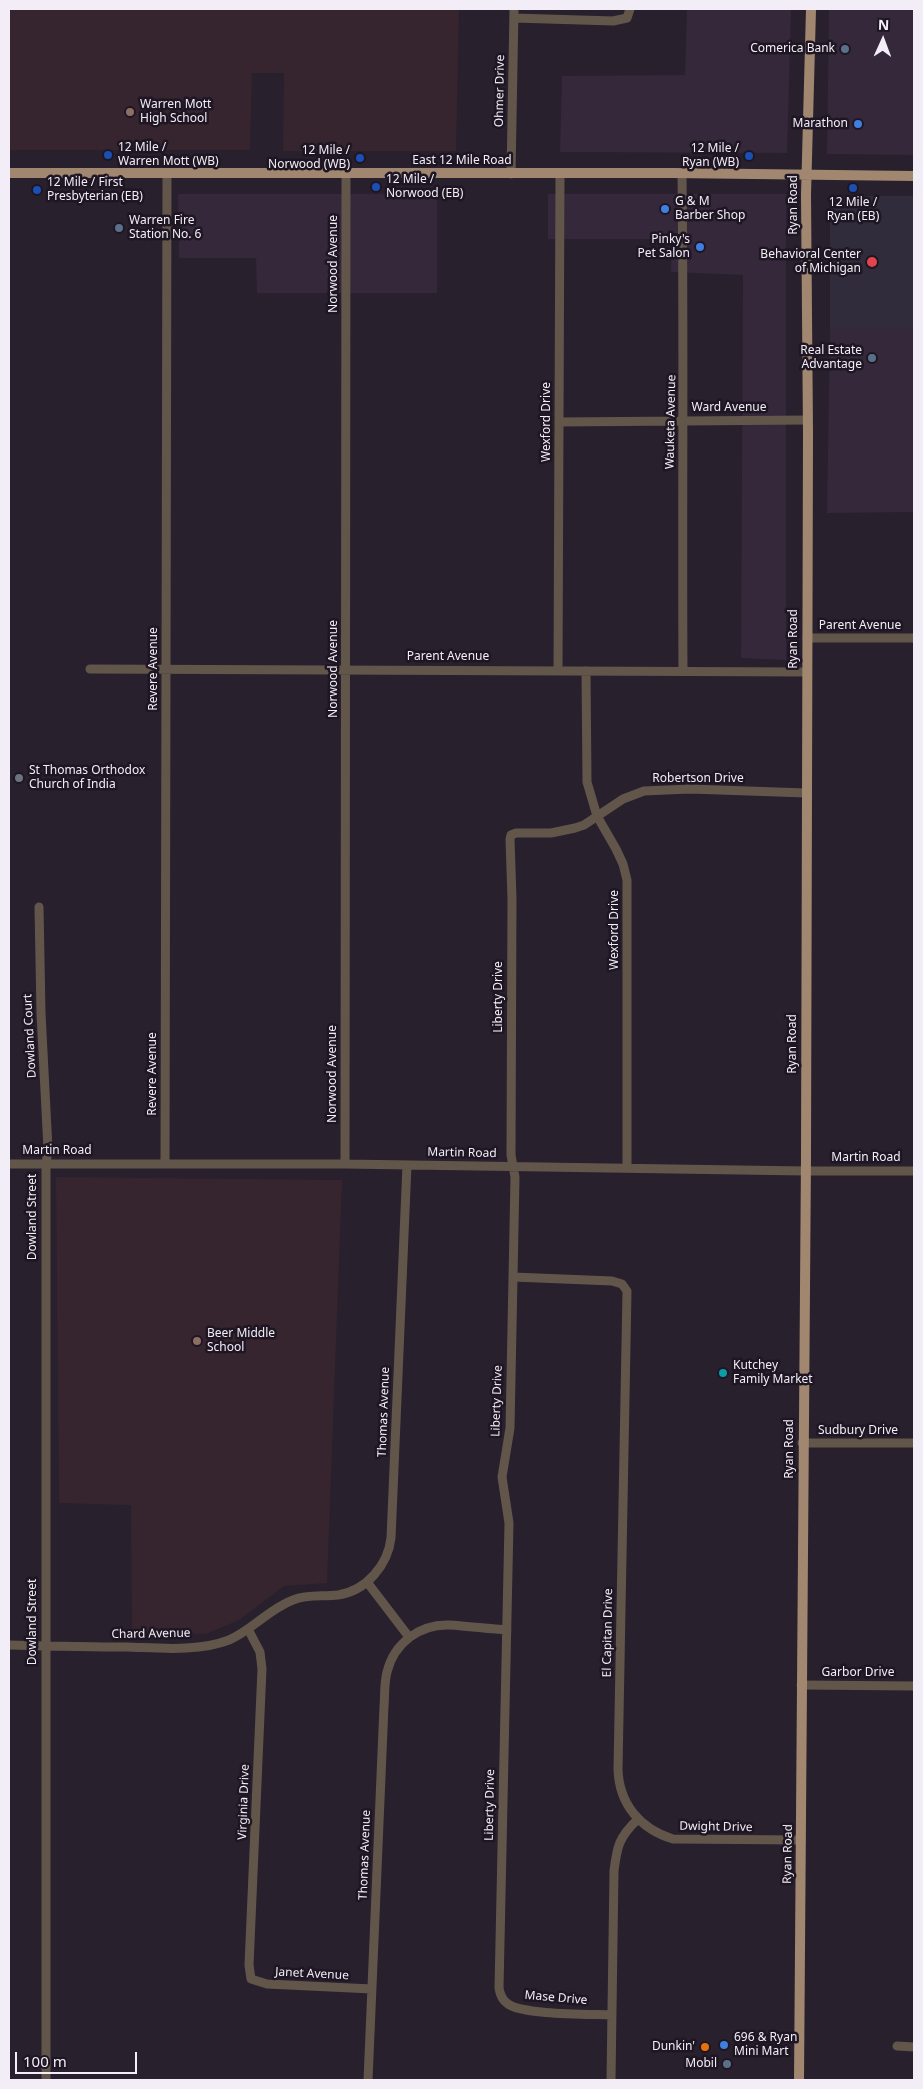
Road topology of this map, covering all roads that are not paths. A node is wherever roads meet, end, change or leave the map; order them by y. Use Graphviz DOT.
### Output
graph roads {
  1 [pos="630,9"];
  2 [pos="811,9"];
  3 [pos="514,13"];
  4 [pos="9,173"];
  5 [pos="167,174"];
  6 [pos="346,174"];
  7 [pos="511,174"];
  8 [pos="560,174"];
  9 [pos="682,174"];
  10 [pos="807,176"];
  11 [pos="914,176"];
  12 [pos="684,420"];
  13 [pos="808,420"];
  14 [pos="559,422"];
  15 [pos="807,638"];
  16 [pos="914,638"];
  17 [pos="90,669"];
  18 [pos="347,669"];
  19 [pos="166,670"];
  20 [pos="558,671"];
  21 [pos="586,671"];
  22 [pos="683,671"];
  23 [pos="807,672"];
  24 [pos="806,793"];
  25 [pos="597,816"];
  26 [pos="511,835"];
  27 [pos="39,907"];
  28 [pos="9,1164"];
  29 [pos="46,1164"];
  30 [pos="165,1164"];
  31 [pos="345,1164"];
  32 [pos="407,1165"];
  33 [pos="514,1166"];
  34 [pos="627,1167"];
  35 [pos="805,1171"];
  36 [pos="914,1171"];
  37 [pos="513,1277"];
  38 [pos="802,1443"];
  39 [pos="914,1443"];
  40 [pos="367,1582"];
  41 [pos="248,1629"];
  42 [pos="507,1630"];
  43 [pos="409,1638"];
  44 [pos="9,1645"];
  45 [pos="46,1646"];
  46 [pos="801,1685"];
  47 [pos="914,1686"];
  48 [pos="638,1819"];
  49 [pos="801,1840"];
  50 [pos="251,1980"];
  51 [pos="372,1989"];
  52 [pos="502,1998"];
  53 [pos="612,2014"];
  54 [pos="897,2046"];
  55 [pos="914,2047"];
  56 [pos="46,2080"];
  57 [pos="368,2080"];
  58 [pos="610,2080"];
  59 [pos="799,2080"];
  1 -- 3 [label="street"];
  2 -- 10 [label="main road, Ryan Road"];
  3 -- 7 [label="street, Ohmer Drive"];
  4 -- 5 [label="main road, East 12 Mile Road"];
  5 -- 6 [label="main road, East 12 Mile Road"];
  5 -- 19 [label="street, Revere Avenue"];
  6 -- 7 [label="main road, East 12 Mile Road"];
  6 -- 18 [label="street, Norwood Avenue"];
  7 -- 8 [label="main road, East 12 Mile Road"];
  8 -- 9 [label="main road, East 12 Mile Road"];
  8 -- 14 [label="street, Wexford Drive"];
  9 -- 10 [label="main road, East 12 Mile Road"];
  9 -- 12 [label="street, Wauketa Avenue"];
  10 -- 11 [label="main road, East 12 Mile Road"];
  10 -- 13 [label="main road, Ryan Road"];
  12 -- 13 [label="street, Ward Avenue"];
  12 -- 14 [label="street, Ward Avenue"];
  12 -- 22 [label="street, Wauketa Avenue"];
  13 -- 15 [label="main road, Ryan Road"];
  14 -- 20 [label="street, Wexford Drive"];
  15 -- 16 [label="street, Parent Avenue"];
  15 -- 23 [label="main road, Ryan Road"];
  17 -- 19 [label="street, Parent Avenue"];
  18 -- 19 [label="street, Parent Avenue"];
  18 -- 20 [label="street, Parent Avenue"];
  18 -- 31 [label="street, Norwood Avenue"];
  19 -- 30 [label="street, Revere Avenue"];
  20 -- 21 [label="street, Parent Avenue"];
  21 -- 22 [label="street, Parent Avenue"];
  21 -- 25 [label="street, Wexford Drive"];
  22 -- 23 [label="street, Parent Avenue"];
  23 -- 24 [label="main road, Ryan Road"];
  24 -- 25 [label="street, Robertson Drive"];
  24 -- 35 [label="main road, Ryan Road"];
  25 -- 26 [label="street, Robertson Drive"];
  25 -- 34 [label="street, Wexford Drive"];
  26 -- 33 [label="street, Liberty Drive"];
  27 -- 29 [label="street, Dowland Court"];
  28 -- 29 [label="street, Martin Road"];
  29 -- 30 [label="street, Martin Road"];
  29 -- 45 [label="street, Dowland Street"];
  30 -- 31 [label="street, Martin Road"];
  31 -- 32 [label="street, Martin Road"];
  32 -- 33 [label="street, Martin Road"];
  32 -- 40 [label="street, Thomas Avenue"];
  33 -- 34 [label="street, Martin Road"];
  33 -- 37 [label="street, Liberty Drive"];
  34 -- 35 [label="street, Martin Road"];
  35 -- 36 [label="street, Martin Road"];
  35 -- 38 [label="main road, Ryan Road"];
  37 -- 42 [label="street, Liberty Drive"];
  37 -- 48 [label="street, El Capitan Drive"];
  38 -- 39 [label="street, Sudbury Drive"];
  38 -- 46 [label="main road, Ryan Road"];
  40 -- 41 [label="street, Chard Avenue"];
  40 -- 43 [label="street"];
  41 -- 45 [label="street, Chard Avenue"];
  41 -- 50 [label="street, Virginia Drive"];
  42 -- 43 [label="street, Thomas Avenue"];
  42 -- 52 [label="street, Liberty Drive"];
  43 -- 51 [label="street, Thomas Avenue"];
  44 -- 45 [label="street, Chard Avenue"];
  45 -- 56 [label="street, Dowland Street"];
  46 -- 47 [label="street, Garbor Drive"];
  46 -- 49 [label="main road, Ryan Road"];
  48 -- 49 [label="street, Dwight Drive"];
  48 -- 53 [label="street"];
  49 -- 59 [label="main road, Ryan Road"];
  50 -- 51 [label="street, Janet Avenue"];
  51 -- 57 [label="street, Thomas Avenue"];
  52 -- 53 [label="street, Mase Drive"];
  53 -- 58 [label="street"];
  54 -- 55 [label="street"];
}
